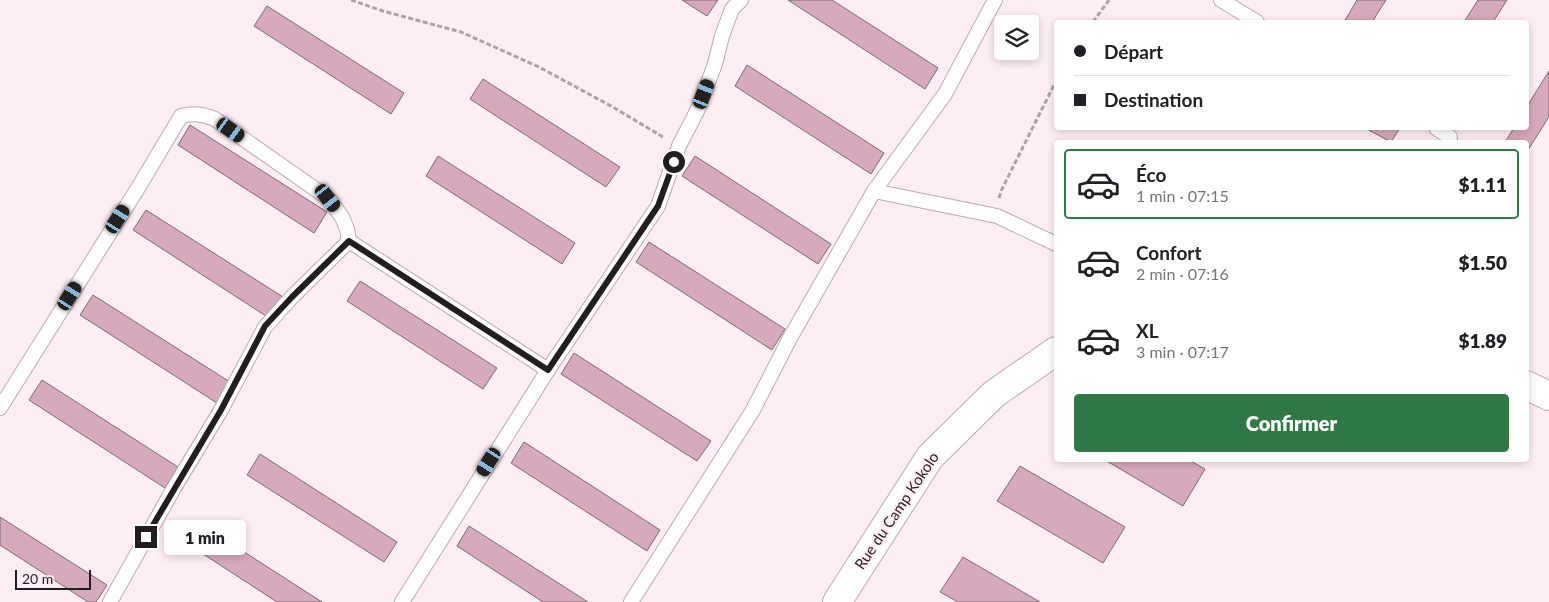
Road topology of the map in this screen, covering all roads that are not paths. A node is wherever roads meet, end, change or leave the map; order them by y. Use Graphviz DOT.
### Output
graph roads {
  1 [pos="741,0"];
  2 [pos="995,0"];
  3 [pos="1222,0"];
  4 [pos="1254,20"];
  5 [pos="1439,130"];
  6 [pos="1450,137"];
  7 [pos="874,191"];
  8 [pos="349,241"];
  9 [pos="1054,243"];
  10 [pos="1054,352"];
  11 [pos="548,370"];
  12 [pos="1529,387"];
  13 [pos="1549,396"];
  14 [pos="0,408"];
  15 [pos="110,602"];
  16 [pos="402,602"];
  17 [pos="632,602"];
  18 [pos="837,602"];
  1 -- 11 [label="lane"];
  2 -- 7 [label="lane"];
  3 -- 4 [label="lane"];
  5 -- 6 [label="lane"];
  7 -- 9 [label="lane"];
  7 -- 17 [label="lane"];
  8 -- 11 [label="lane"];
  8 -- 14 [label="lane"];
  8 -- 15 [label="lane"];
  10 -- 18 [label="street, Rue du Camp Kokolo"];
  11 -- 16 [label="lane"];
  12 -- 13 [label="street"];
}
